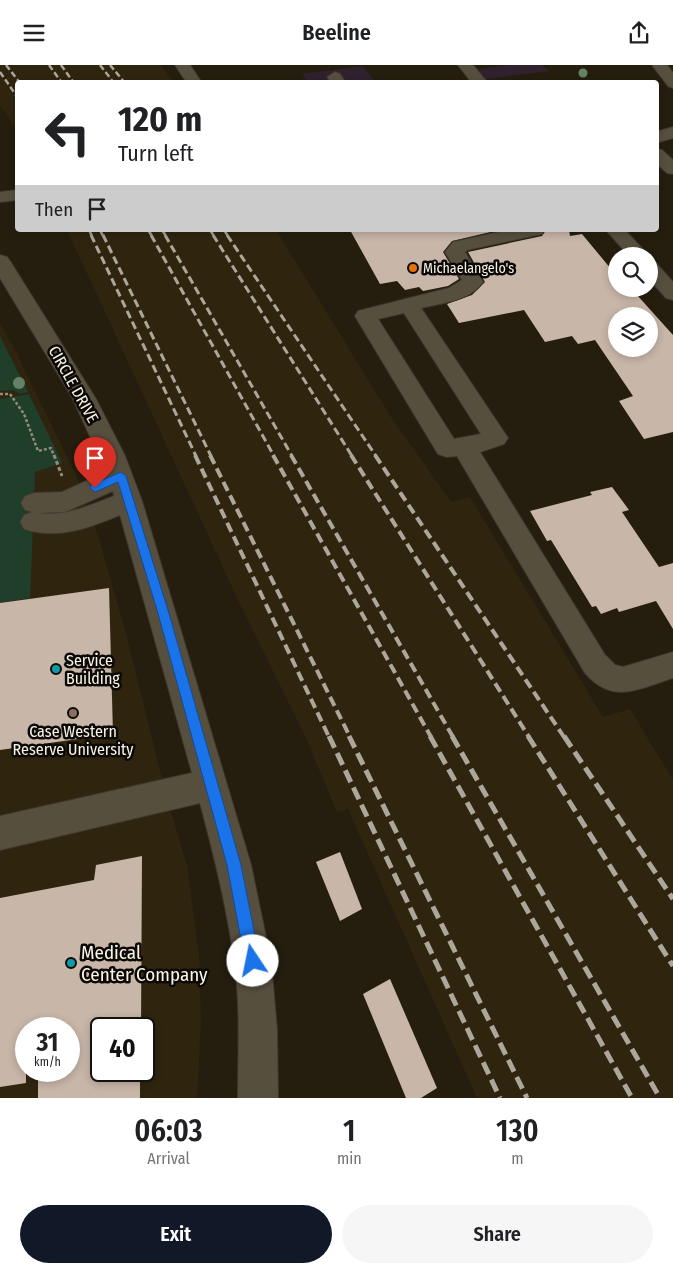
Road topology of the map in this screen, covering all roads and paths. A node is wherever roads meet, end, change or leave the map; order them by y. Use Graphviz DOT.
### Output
graph roads {
  1 [pos="182,65"];
  2 [pos="465,65"];
  3 [pos="659,65"];
  4 [pos="194,80"];
  5 [pos="478,80"];
  6 [pos="673,83"];
  7 [pos="673,132"];
  8 [pos="659,137"];
  9 [pos="659,157"];
  10 [pos="673,169"];
  11 [pos="15,195"];
  12 [pos="0,197"];
  13 [pos="526,232"];
  14 [pos="617,232"];
  15 [pos="631,247"];
  16 [pos="0,261"];
  17 [pos="658,277"];
  18 [pos="673,294"];
  19 [pos="409,305"];
  20 [pos="0,394"];
  21 [pos="464,447"];
  22 [pos="63,478"];
  23 [pos="125,489"];
  24 [pos="34,513"];
  25 [pos="673,665"];
  26 [pos="211,785"];
  27 [pos="0,833"];
  28 [pos="258,1098"];
  1 -- 4 [label="street"];
  2 -- 5 [label="street"];
  3 -- 6 [label="street"];
  7 -- 8 [label="street"];
  9 -- 10 [label="street"];
  11 -- 12 [label="street"];
  13 -- 19 [label="street"];
  14 -- 15 [label="street"];
  16 -- 23 [label="street, CIRCLE DRIVE"];
  17 -- 18 [label="street"];
  19 -- 21 [label="street"];
  19 -- 21 [label="street"];
  20 -- 22 [label="path"];
  21 -- 25 [label="street"];
  23 -- 24 [label="street"];
  23 -- 26 [label="street, CIRCLE DRIVE"];
  26 -- 27 [label="street"];
  26 -- 28 [label="street, CIRCLE DRIVE"];
}
